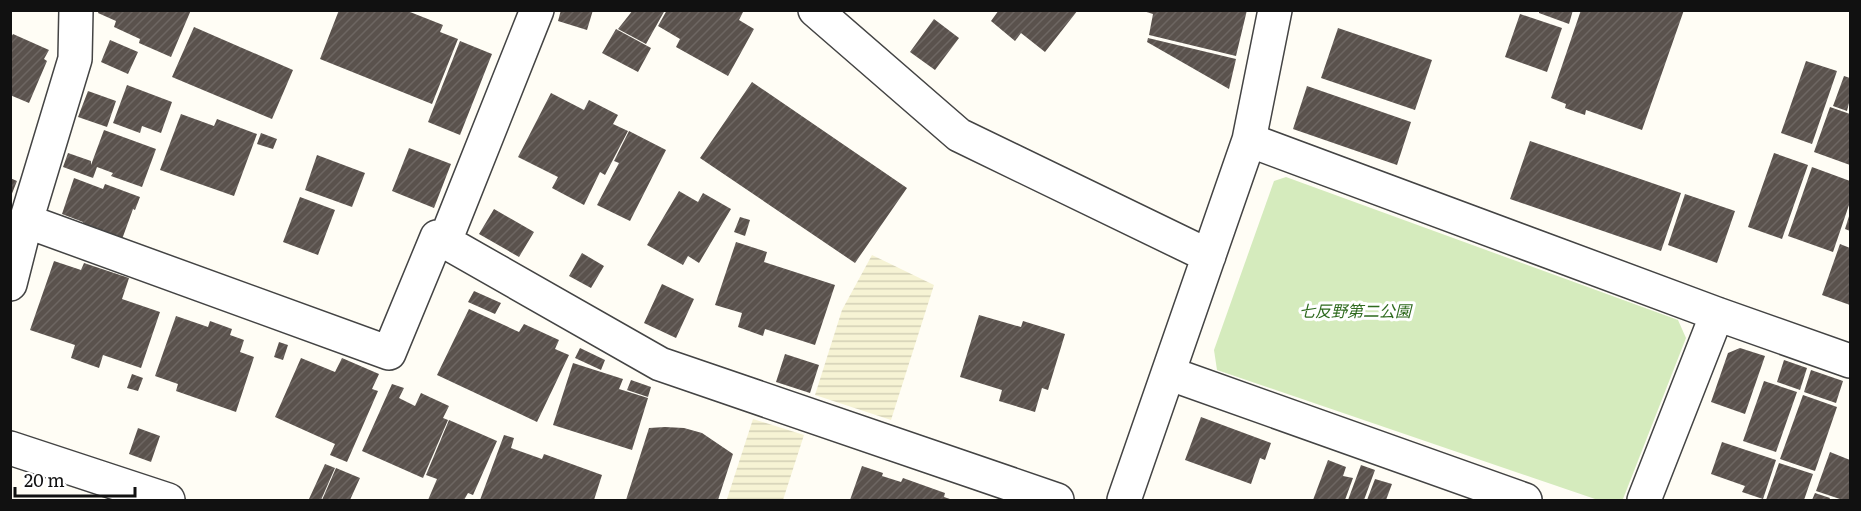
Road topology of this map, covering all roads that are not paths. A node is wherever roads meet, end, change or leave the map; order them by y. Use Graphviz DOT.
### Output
graph roads {
  1 [pos="76,10"];
  2 [pos="815,10"];
  3 [pos="1275,10"];
  4 [pos="530,12"];
  5 [pos="1249,140"];
  6 [pos="26,221"];
  7 [pos="445,241"];
  8 [pos="1209,256"];
  9 [pos="10,285"];
  10 [pos="1717,314"];
  11 [pos="1851,361"];
  12 [pos="1168,373"];
  13 [pos="10,448"];
  14 [pos="168,501"];
  15 [pos="1057,501"];
  16 [pos="1124,501"];
  17 [pos="1525,501"];
  18 [pos="1644,501"];
  1 -- 6 [label="street"];
  2 -- 8 [label="street"];
  3 -- 5 [label="street"];
  4 -- 7 [label="street"];
  5 -- 8 [label="street"];
  5 -- 10 [label="street"];
  6 -- 7 [label="street"];
  6 -- 9 [label="street"];
  7 -- 15 [label="street"];
  8 -- 12 [label="street"];
  10 -- 11 [label="street"];
  10 -- 18 [label="street"];
  12 -- 16 [label="street"];
  12 -- 17 [label="street"];
  13 -- 14 [label="street"];
}
